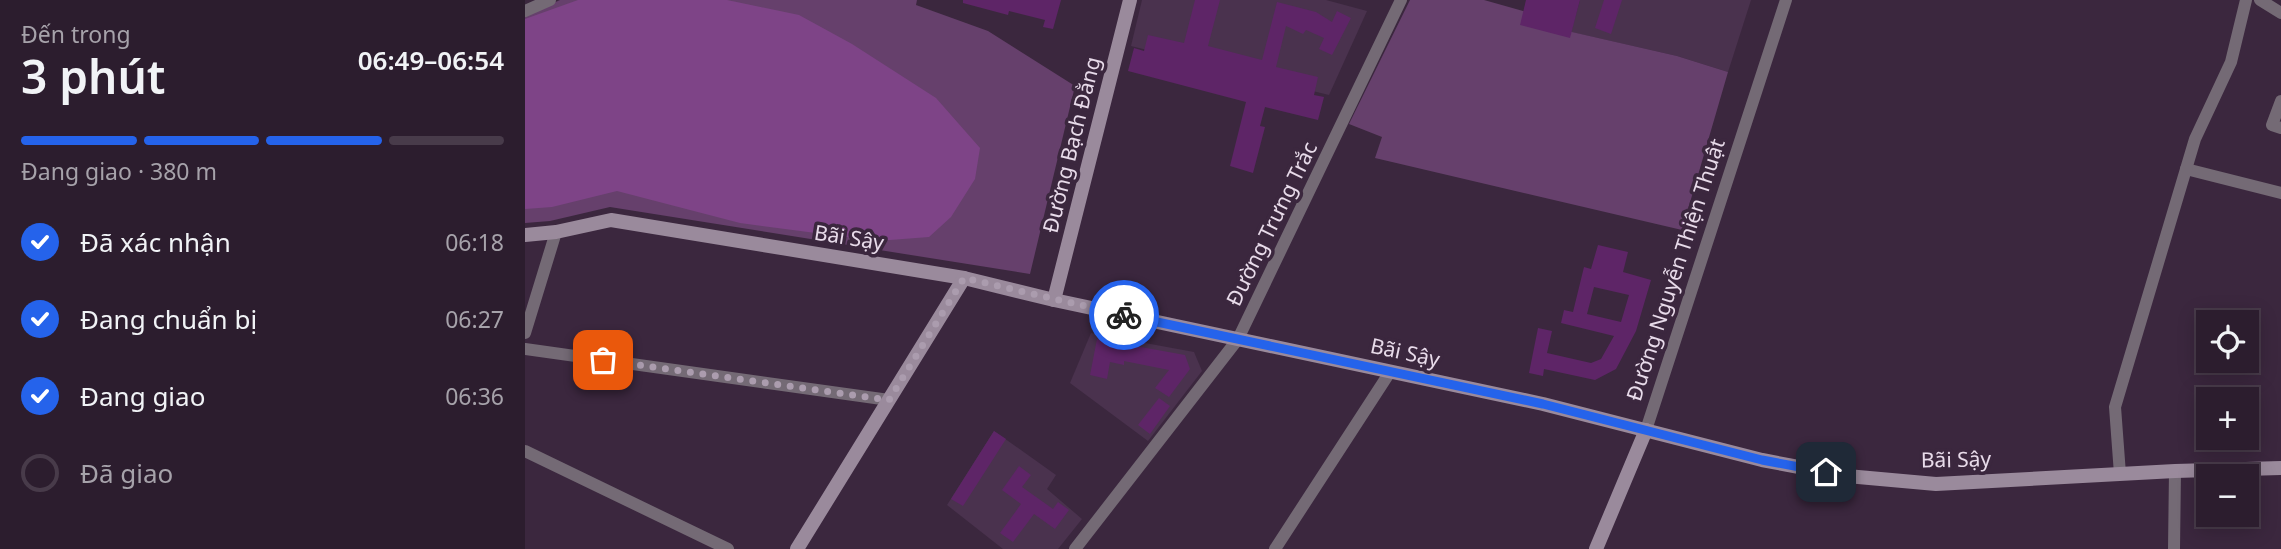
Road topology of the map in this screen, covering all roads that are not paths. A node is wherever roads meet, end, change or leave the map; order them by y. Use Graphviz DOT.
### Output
graph roads {
  1 [pos="550,0"];
  2 [pos="1130,0"];
  3 [pos="1401,0"];
  4 [pos="1786,0"];
  5 [pos="2246,0"];
  6 [pos="2260,0"];
  7 [pos="525,11"];
  8 [pos="2281,13"];
  9 [pos="2281,101"];
  10 [pos="2281,128"];
  11 [pos="2186,169"];
  12 [pos="2281,192"];
  13 [pos="556,232"];
  14 [pos="525,235"];
  15 [pos="964,278"];
  16 [pos="1054,300"];
  17 [pos="525,333"];
  18 [pos="1238,339"];
  19 [pos="525,349"];
  20 [pos="1389,372"];
  21 [pos="889,400"];
  22 [pos="1646,430"];
  23 [pos="525,452"];
  24 [pos="2281,468"];
  25 [pos="2175,471"];
  26 [pos="2120,474"];
  27 [pos="729,549"];
  28 [pos="797,549"];
  29 [pos="1075,549"];
  30 [pos="1275,549"];
  31 [pos="1595,549"];
  32 [pos="2174,549"];
  1 -- 7 [label="street"];
  2 -- 16 [label="street, Đường Bạch Đằng"];
  3 -- 18 [label="street, Đường Trưng Trắc"];
  4 -- 22 [label="street, Đường Nguyễn Thiện Thuật"];
  5 -- 11 [label="street"];
  6 -- 8 [label="street"];
  9 -- 10 [label="street"];
  11 -- 12 [label="street"];
  11 -- 26 [label="street"];
  13 -- 14 [label="street, Bãi Sậy"];
  13 -- 15 [label="street, Bãi Sậy"];
  13 -- 17 [label="street"];
  15 -- 16 [label="street, Bãi Sậy"];
  15 -- 21 [label="street"];
  16 -- 18 [label="street, Bãi Sậy"];
  18 -- 20 [label="street, Bãi Sậy"];
  18 -- 29 [label="street, Đường Trưng Trắc"];
  19 -- 21 [label="street"];
  20 -- 22 [label="street, Bãi Sậy"];
  20 -- 30 [label="street"];
  21 -- 28 [label="street"];
  22 -- 26 [label="street, Bãi Sậy"];
  22 -- 31 [label="street, Đường Nguyễn Thiện Thuật"];
  23 -- 27 [label="street"];
  24 -- 25 [label="street, Bãi Sậy"];
  25 -- 26 [label="street, Bãi Sậy"];
  25 -- 32 [label="street"];
}
